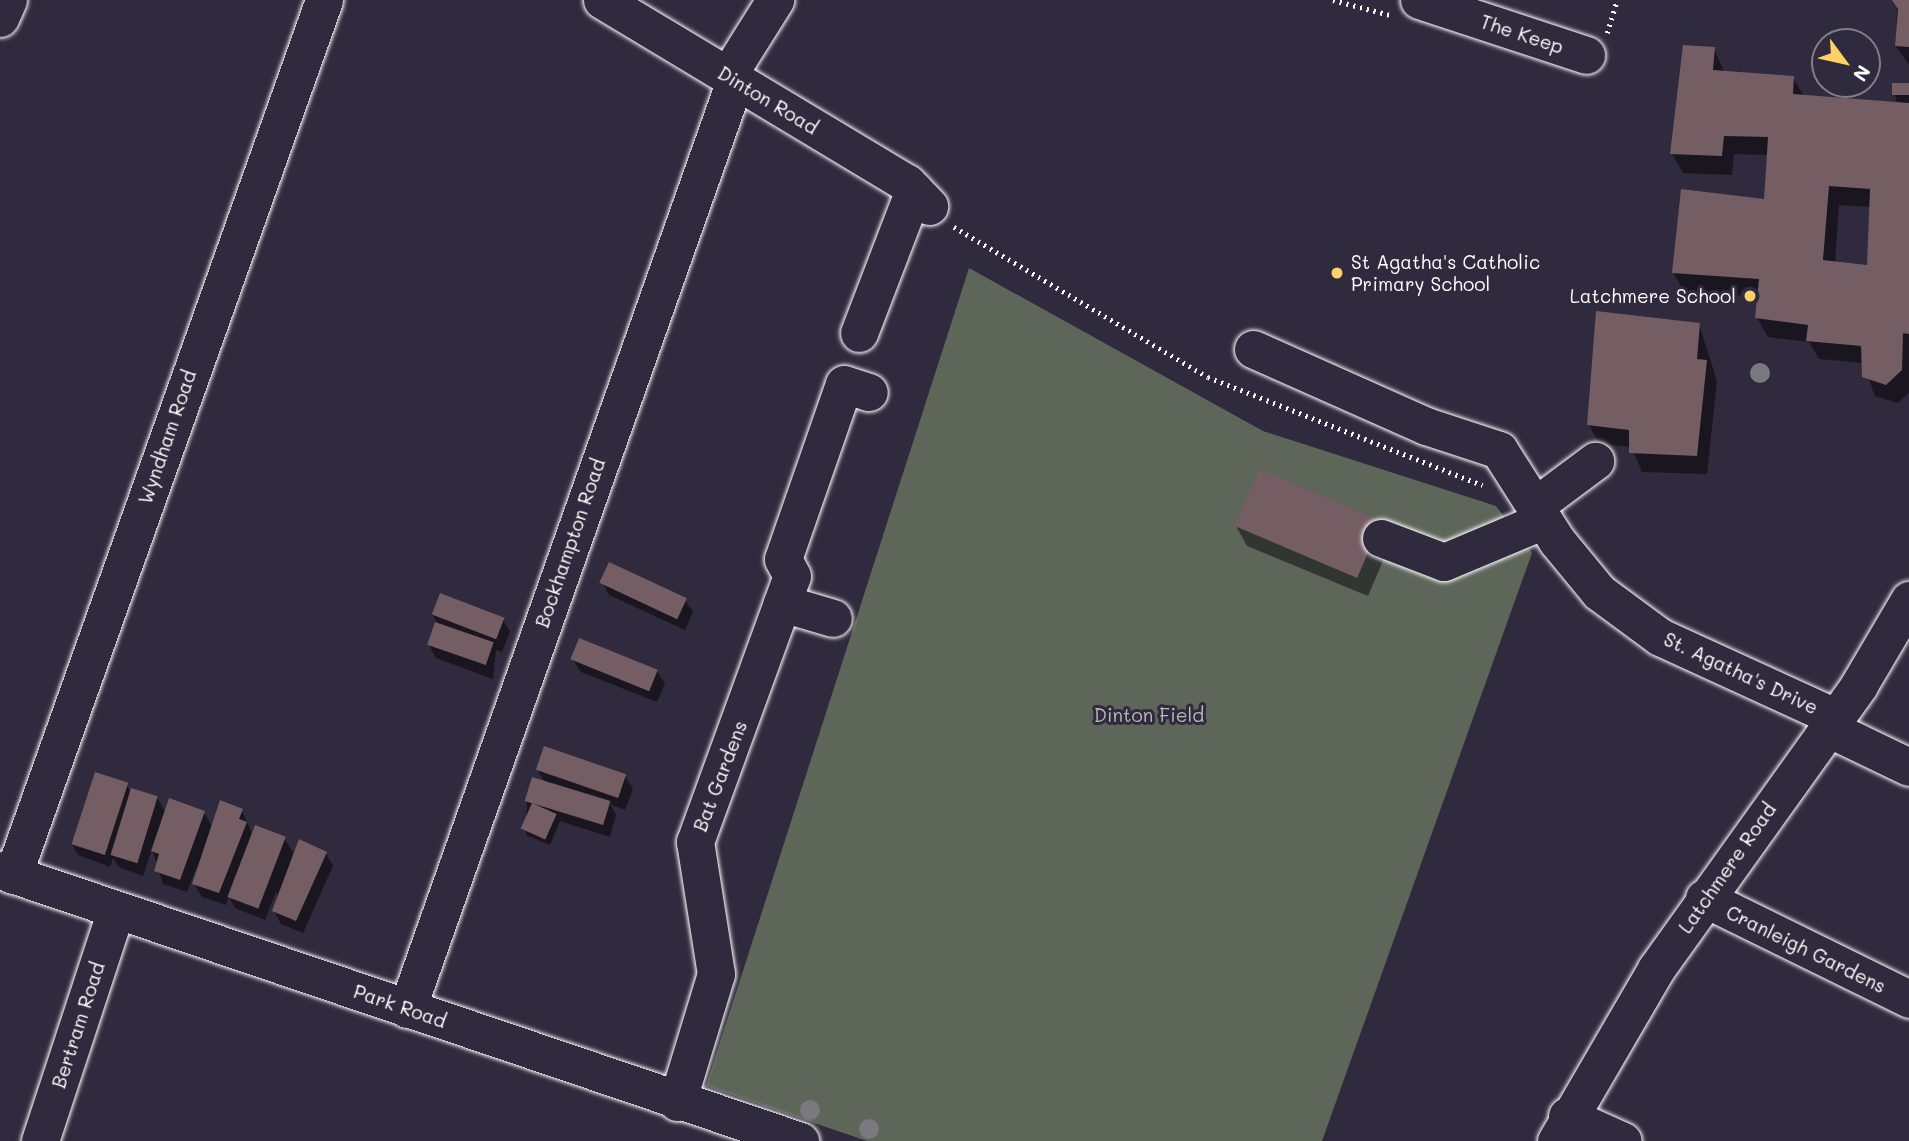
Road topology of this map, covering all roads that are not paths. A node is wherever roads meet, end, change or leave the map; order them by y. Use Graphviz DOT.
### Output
graph roads {
  1 [pos="8,0"];
  2 [pos="324,0"];
  3 [pos="602,0"];
  4 [pos="775,0"];
  5 [pos="1418,1"];
  6 [pos="0,18"];
  7 [pos="1586,55"];
  8 [pos="731,77"];
  9 [pos="859,333"];
  10 [pos="1253,349"];
  11 [pos="869,392"];
  12 [pos="1595,461"];
  13 [pos="1540,513"];
  14 [pos="1381,538"];
  15 [pos="787,590"];
  16 [pos="1909,600"];
  17 [pos="833,618"];
  18 [pos="1831,723"];
  19 [pos="1909,767"];
  20 [pos="6,872"];
  21 [pos="1704,898"];
  22 [pos="116,910"];
  23 [pos="1909,999"];
  24 [pos="407,1009"];
  25 [pos="677,1102"];
  26 [pos="1562,1128"];
  27 [pos="40,1141"];
  28 [pos="800,1141"];
  29 [pos="1623,1141"];
  1 -- 6 [label="street"];
  2 -- 20 [label="street, Wyndham Road"];
  3 -- 8 [label="street, Dinton Road"];
  4 -- 8 [label="street, Bockhampton Road"];
  5 -- 7 [label="street, The Keep"];
  8 -- 9 [label="street, Dinton Road"];
  8 -- 24 [label="street, Bockhampton Road"];
  10 -- 13 [label="street, St. Agatha's Drive"];
  11 -- 15 [label="street"];
  12 -- 13 [label="street"];
  13 -- 14 [label="street"];
  13 -- 18 [label="street, St. Agatha's Drive"];
  15 -- 17 [label="street"];
  15 -- 25 [label="street, Bat Gardens"];
  16 -- 18 [label="street, Latchmere Road"];
  18 -- 19 [label="street, St. Agatha's Drive"];
  18 -- 21 [label="street, Latchmere Road"];
  20 -- 22 [label="street, Park Road"];
  21 -- 23 [label="street, Cranleigh Gardens"];
  21 -- 26 [label="street, Latchmere Road"];
  22 -- 24 [label="street, Park Road"];
  22 -- 27 [label="street, Bertram Road"];
  24 -- 25 [label="street, Park Road"];
  25 -- 28 [label="street, Park Road"];
  26 -- 29 [label="street"];
}
